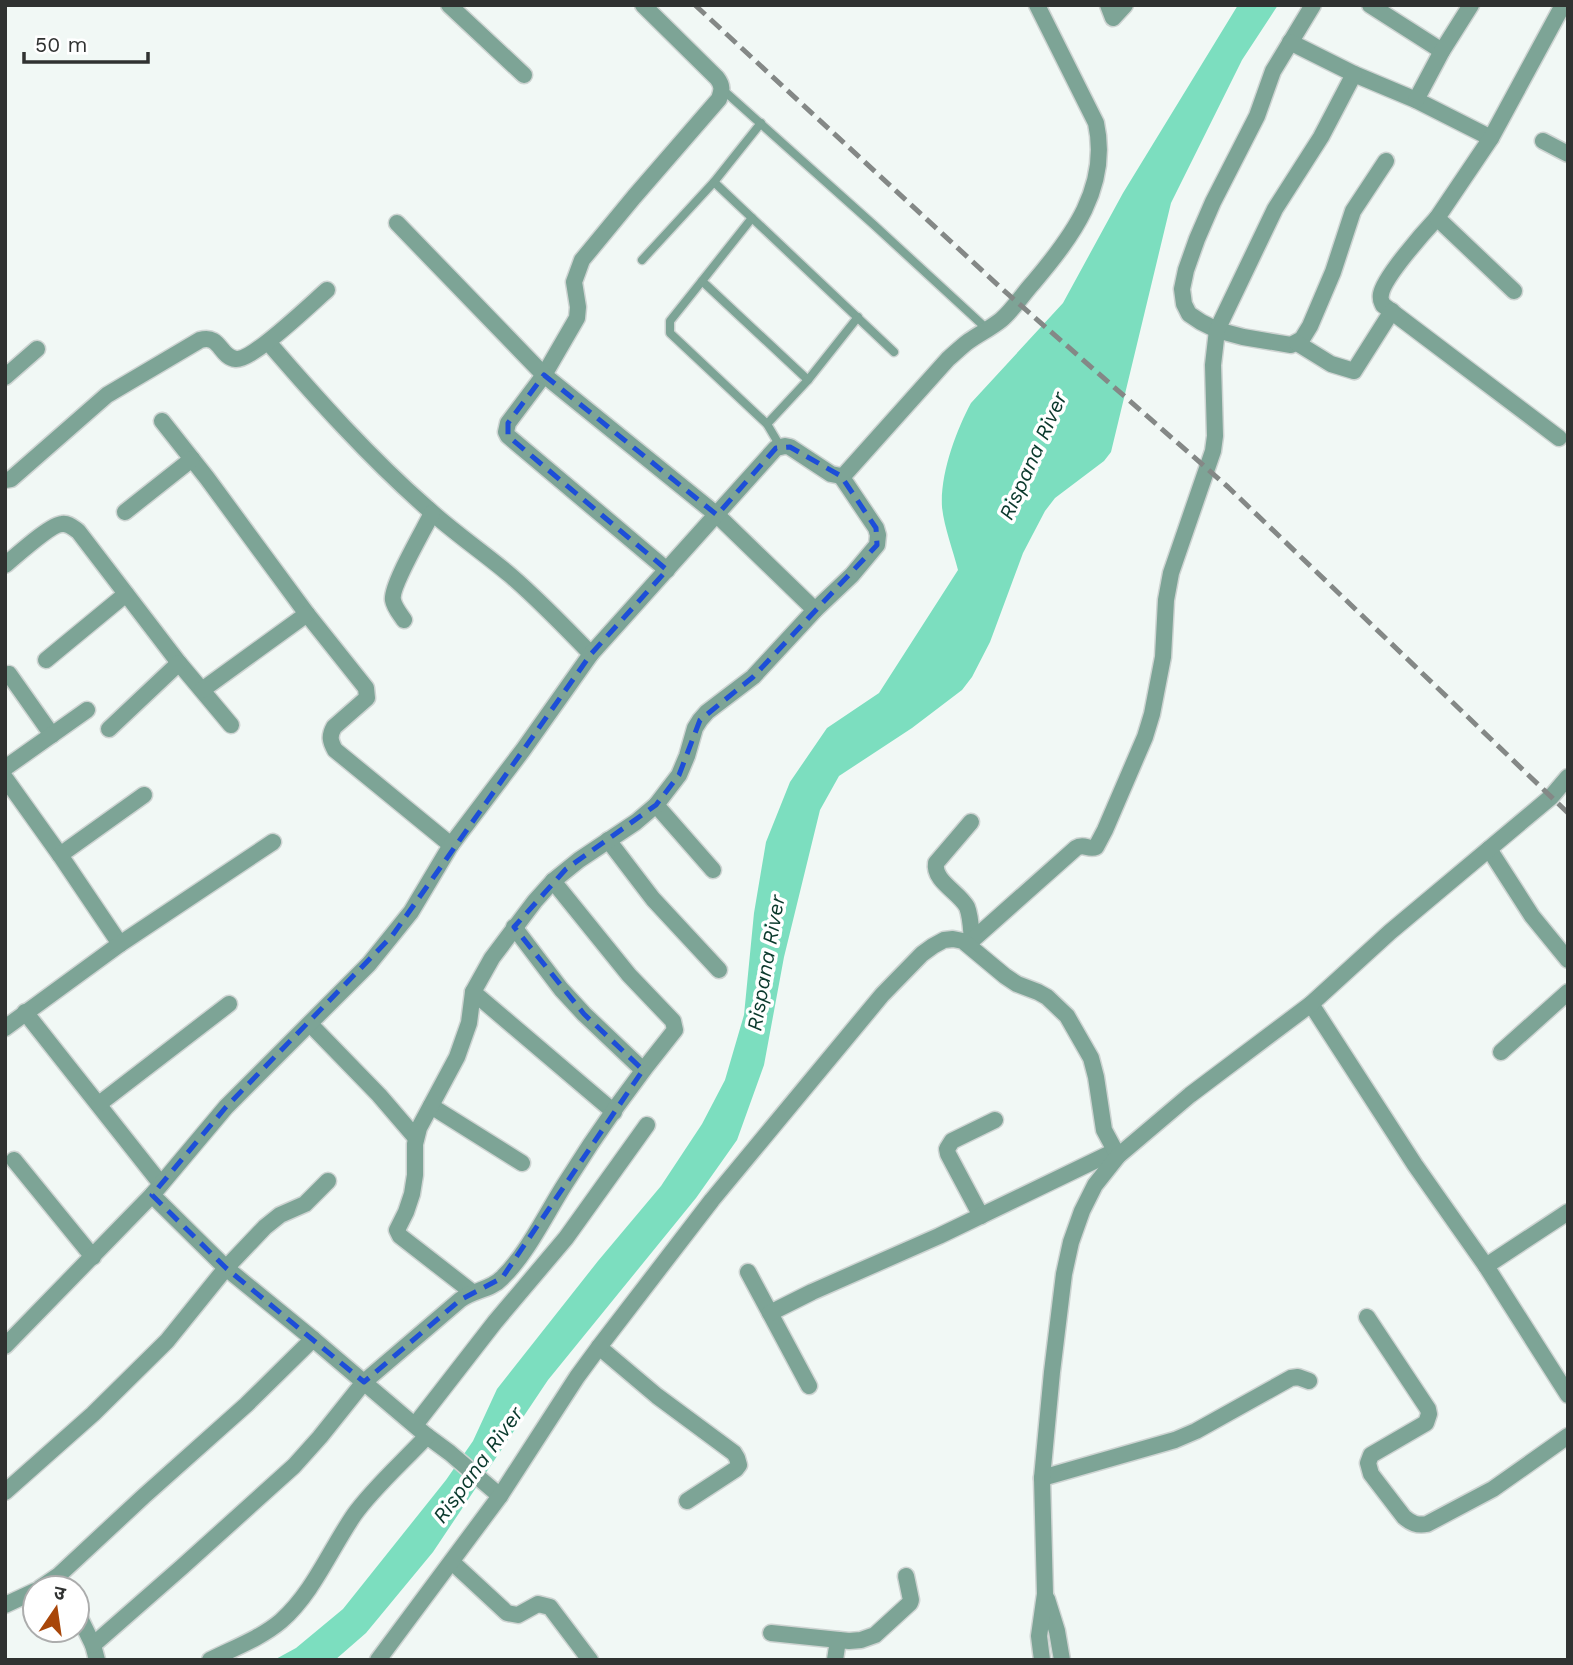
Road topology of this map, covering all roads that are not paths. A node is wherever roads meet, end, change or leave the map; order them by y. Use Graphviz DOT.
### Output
graph roads {
  1 [pos="449,5"];
  2 [pos="643,5"];
  3 [pos="1037,5"];
  4 [pos="1108,5"];
  5 [pos="1125,5"];
  6 [pos="1313,5"];
  7 [pos="1370,5"];
  8 [pos="1471,5"];
  9 [pos="1563,5"];
  10 [pos="1290,42"];
  11 [pos="1442,51"];
  12 [pos="1354,74"];
  13 [pos="524,75"];
  14 [pos="722,89"];
  15 [pos="1416,100"];
  16 [pos="761,123"];
  17 [pos="1491,138"];
  18 [pos="1543,141"];
  19 [pos="1568,154"];
  20 [pos="1386,161"];
  21 [pos="714,182"];
  22 [pos="752,218"];
  23 [pos="1437,218"];
  24 [pos="397,223"];
  25 [pos="642,260"];
  26 [pos="702,281"];
  27 [pos="327,289"];
  28 [pos="1514,291"];
  29 [pos="1392,311"];
  30 [pos="858,317"];
  31 [pos="987,329"];
  32 [pos="1217,330"];
  33 [pos="268,341"];
  34 [pos="1297,343"];
  35 [pos="37,349"];
  36 [pos="894,352"];
  37 [pos="544,375"];
  38 [pos="5,377"];
  39 [pos="808,380"];
  40 [pos="162,421"];
  41 [pos="767,424"];
  42 [pos="1559,438"];
  43 [pos="780,446"];
  44 [pos="192,459"];
  45 [pos="841,476"];
  46 [pos="5,480"];
  47 [pos="125,512"];
  48 [pos="432,513"];
  49 [pos="717,515"];
  50 [pos="5,565"];
  51 [pos="667,570"];
  52 [pos="125,594"];
  53 [pos="815,610"];
  54 [pos="306,614"];
  55 [pos="404,620"];
  56 [pos="591,654"];
  57 [pos="46,660"];
  58 [pos="179,663"];
  59 [pos="9,674"];
  60 [pos="202,690"];
  61 [pos="87,710"];
  62 [pos="232,725"];
  63 [pos="109,729"];
  64 [pos="52,735"];
  65 [pos="5,768"];
  66 [pos="1568,776"];
  67 [pos="5,778"];
  68 [pos="144,795"];
  69 [pos="656,805"];
  70 [pos="971,822"];
  71 [pos="608,840"];
  72 [pos="273,842"];
  73 [pos="451,845"];
  74 [pos="1489,849"];
  75 [pos="60,855"];
  76 [pos="713,870"];
  77 [pos="553,881"];
  78 [pos="514,927"];
  79 [pos="970,942"];
  80 [pos="120,944"];
  81 [pos="1568,960"];
  82 [pos="719,970"];
  83 [pos="473,992"];
  84 [pos="1568,992"];
  85 [pos="229,1004"];
  86 [pos="1311,1004"];
  87 [pos="25,1012"];
  88 [pos="310,1024"];
  89 [pos="5,1028"];
  90 [pos="1501,1052"];
  91 [pos="643,1070"];
  92 [pos="99,1104"];
  93 [pos="431,1106"];
  94 [pos="614,1112"];
  95 [pos="995,1120"];
  96 [pos="647,1125"];
  97 [pos="416,1138"];
  98 [pos="1116,1153"];
  99 [pos="13,1160"];
  100 [pos="522,1163"];
  101 [pos="328,1181"];
  102 [pos="157,1190"];
  103 [pos="1568,1212"];
  104 [pos="981,1216"];
  105 [pos="93,1257"];
  106 [pos="1486,1266"];
  107 [pos="226,1268"];
  108 [pos="748,1272"];
  109 [pos="472,1292"];
  110 [pos="770,1313"];
  111 [pos="1367,1317"];
  112 [pos="313,1339"];
  113 [pos="5,1346"];
  114 [pos="599,1347"];
  115 [pos="1309,1381"];
  116 [pos="364,1382"];
  117 [pos="809,1386"];
  118 [pos="1568,1395"];
  119 [pos="421,1431"];
  120 [pos="1568,1436"];
  121 [pos="1042,1478"];
  122 [pos="494,1490"];
  123 [pos="5,1492"];
  124 [pos="687,1501"];
  125 [pos="452,1562"];
  126 [pos="69,1574"];
  127 [pos="906,1576"];
  128 [pos="1045,1594"];
  129 [pos="21,1598"];
  130 [pos="5,1605"];
  131 [pos="771,1633"];
  132 [pos="838,1640"];
  133 [pos="92,1655"];
  134 [pos="211,1660"];
  135 [pos="378,1660"];
  136 [pos="590,1660"];
  137 [pos="835,1660"];
  138 [pos="1042,1660"];
  139 [pos="1062,1660"];
  1 -- 13 [label="street"];
  2 -- 14 [label="street"];
  3 -- 31 [label="street"];
  4 -- 5 [label="street"];
  6 -- 10 [label="street"];
  7 -- 11 [label="street"];
  8 -- 11 [label="street"];
  9 -- 17 [label="street"];
  10 -- 12 [label="street"];
  10 -- 32 [label="street"];
  11 -- 15 [label="street"];
  12 -- 15 [label="street"];
  12 -- 32 [label="street"];
  14 -- 16 [label="lane"];
  14 -- 37 [label="street"];
  15 -- 17 [label="street"];
  16 -- 21 [label="lane"];
  16 -- 31 [label="lane"];
  17 -- 23 [label="street"];
  18 -- 19 [label="street"];
  20 -- 34 [label="street"];
  21 -- 22 [label="lane"];
  21 -- 25 [label="lane"];
  22 -- 26 [label="lane"];
  22 -- 30 [label="lane"];
  23 -- 28 [label="street"];
  23 -- 29 [label="street"];
  24 -- 37 [label="street"];
  26 -- 39 [label="lane"];
  26 -- 41 [label="lane"];
  27 -- 33 [label="street"];
  29 -- 34 [label="street"];
  29 -- 42 [label="street"];
  30 -- 36 [label="lane"];
  30 -- 39 [label="lane"];
  31 -- 45 [label="street"];
  32 -- 34 [label="street"];
  32 -- 79 [label="street"];
  33 -- 46 [label="street"];
  33 -- 48 [label="street"];
  35 -- 38 [label="street"];
  37 -- 49 [label="street"];
  37 -- 51 [label="street"];
  39 -- 41 [label="lane"];
  40 -- 44 [label="street"];
  41 -- 43 [label="lane"];
  43 -- 45 [label="street"];
  43 -- 49 [label="street"];
  44 -- 47 [label="street"];
  44 -- 54 [label="street"];
  45 -- 53 [label="street"];
  48 -- 55 [label="street"];
  48 -- 56 [label="street"];
  49 -- 51 [label="street"];
  49 -- 53 [label="street"];
  50 -- 52 [label="street"];
  51 -- 56 [label="street"];
  52 -- 57 [label="street"];
  52 -- 58 [label="street"];
  53 -- 69 [label="street"];
  54 -- 60 [label="street"];
  54 -- 73 [label="street"];
  56 -- 73 [label="street"];
  58 -- 60 [label="street"];
  58 -- 63 [label="street"];
  59 -- 64 [label="street"];
  60 -- 62 [label="street"];
  61 -- 64 [label="street"];
  64 -- 65 [label="street"];
  66 -- 74 [label="street"];
  67 -- 75 [label="street"];
  68 -- 75 [label="street"];
  69 -- 71 [label="street"];
  69 -- 76 [label="street"];
  70 -- 79 [label="street"];
  71 -- 77 [label="street"];
  71 -- 82 [label="street"];
  72 -- 80 [label="street"];
  73 -- 88 [label="street"];
  74 -- 81 [label="street"];
  74 -- 86 [label="street"];
  75 -- 80 [label="street"];
  77 -- 78 [label="street"];
  77 -- 91 [label="street"];
  78 -- 83 [label="street"];
  78 -- 91 [label="street"];
  79 -- 98 [label="street"];
  79 -- 114 [label="street"];
  80 -- 87 [label="street"];
  83 -- 93 [label="street"];
  83 -- 94 [label="street"];
  84 -- 90 [label="street"];
  85 -- 92 [label="street"];
  86 -- 98 [label="street"];
  86 -- 106 [label="street"];
  87 -- 89 [label="street"];
  87 -- 92 [label="street"];
  88 -- 97 [label="street"];
  88 -- 102 [label="street"];
  91 -- 94 [label="street"];
  92 -- 102 [label="street"];
  93 -- 97 [label="street"];
  93 -- 100 [label="street"];
  94 -- 109 [label="street"];
  95 -- 104 [label="street"];
  96 -- 119 [label="street"];
  97 -- 109 [label="street"];
  98 -- 104 [label="street"];
  98 -- 121 [label="street"];
  99 -- 105 [label="street"];
  101 -- 107 [label="street"];
  102 -- 105 [label="street"];
  102 -- 107 [label="street"];
  103 -- 106 [label="street"];
  104 -- 110 [label="street"];
  105 -- 113 [label="street"];
  106 -- 118 [label="street"];
  107 -- 112 [label="street"];
  107 -- 123 [label="street"];
  108 -- 110 [label="street"];
  109 -- 116 [label="street"];
  110 -- 117 [label="street"];
  111 -- 120 [label="street"];
  112 -- 116 [label="street"];
  112 -- 126 [label="street"];
  114 -- 122 [label="street"];
  114 -- 124 [label="street"];
  115 -- 121 [label="street"];
  116 -- 119 [label="street"];
  116 -- 133 [label="street"];
  119 -- 122 [label="street"];
  119 -- 134 [label="street"];
  121 -- 128 [label="street"];
  122 -- 125 [label="street"];
  125 -- 135 [label="street"];
  125 -- 136 [label="street"];
  127 -- 132 [label="street"];
  128 -- 138 [label="street"];
  128 -- 139 [label="street"];
  129 -- 130 [label="street"];
  131 -- 132 [label="street"];
  132 -- 137 [label="street"];
}
